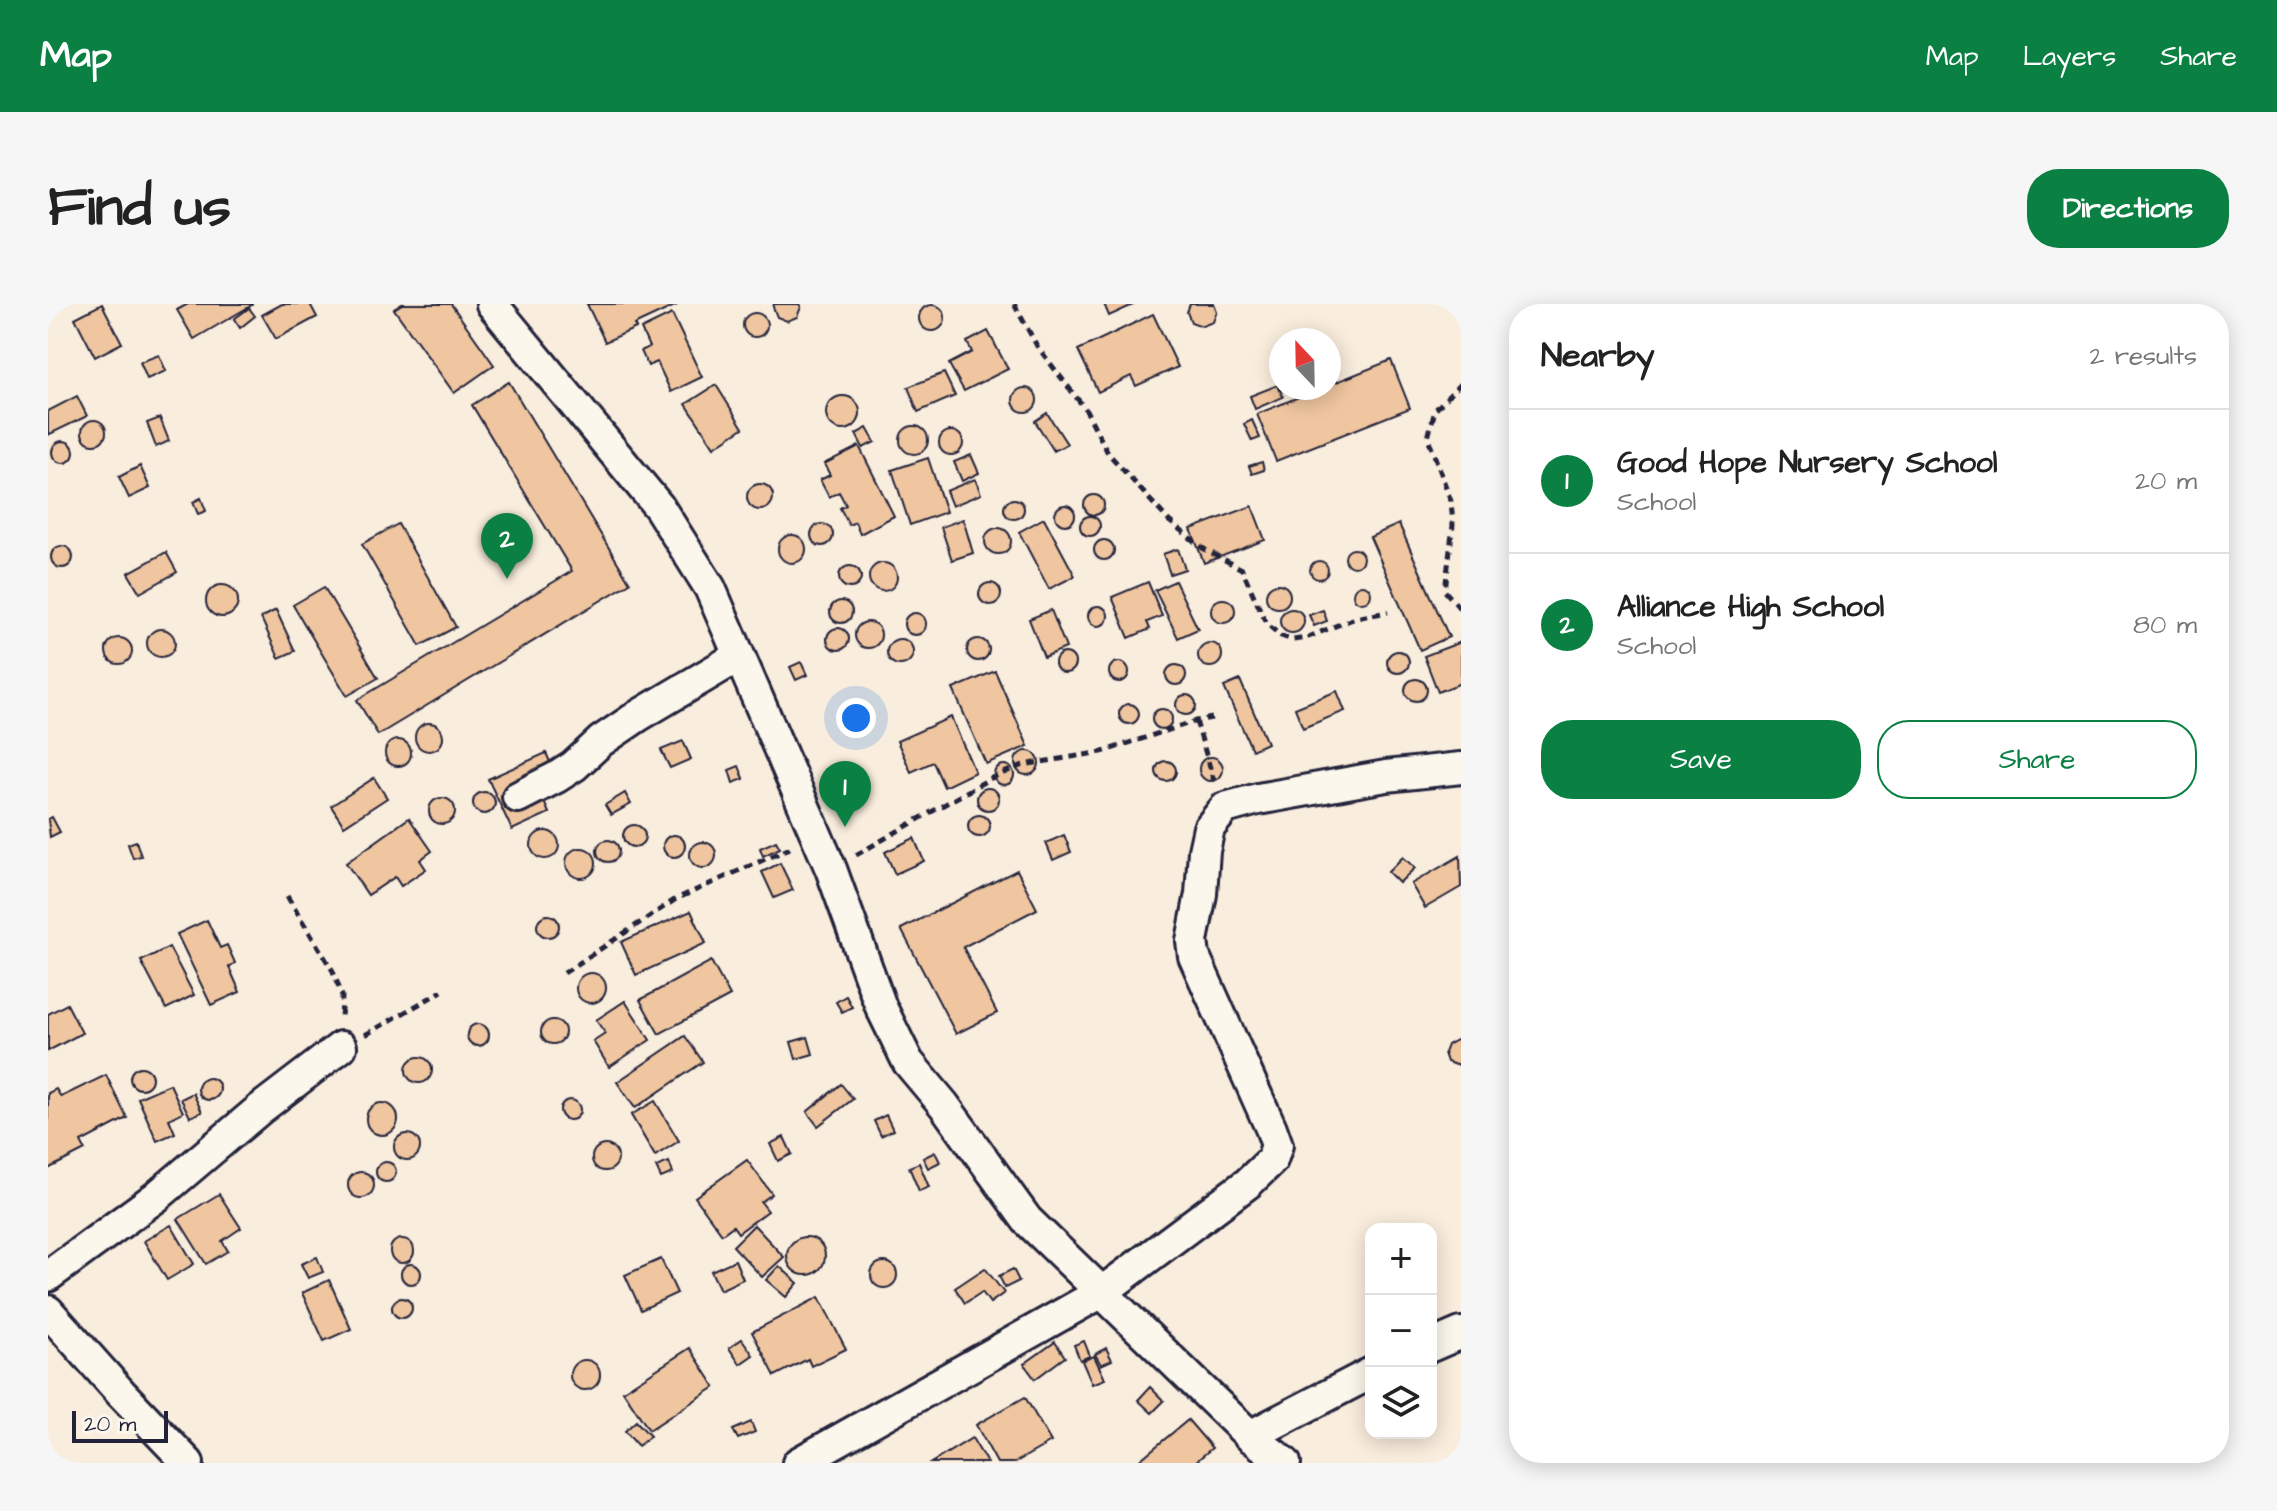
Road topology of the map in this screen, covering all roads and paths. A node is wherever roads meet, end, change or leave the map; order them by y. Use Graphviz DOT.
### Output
graph roads {
  1 [pos="492,304"];
  2 [pos="1014,304"];
  3 [pos="1461,383"];
  4 [pos="1461,610"];
  5 [pos="1388,612"];
  6 [pos="739,656"];
  7 [pos="1212,718"];
  8 [pos="1196,721"];
  9 [pos="1461,768"];
  10 [pos="518,797"];
  11 [pos="1225,808"];
  12 [pos="817,836"];
  13 [pos="831,869"];
  14 [pos="287,896"];
  15 [pos="564,973"];
  16 [pos="442,991"];
  17 [pos="341,1047"];
  18 [pos="48,1276"];
  19 [pos="1102,1292"];
  20 [pos="48,1311"];
  21 [pos="1461,1333"];
  22 [pos="1437,1343"];
  23 [pos="1365,1376"];
  24 [pos="1250,1436"];
  25 [pos="188,1463"];
  26 [pos="798,1463"];
  27 [pos="1285,1463"];
  1 -- 6 [label="street"];
  2 -- 5 [label="path"];
  3 -- 4 [label="path"];
  6 -- 10 [label="street"];
  6 -- 12 [label="street"];
  7 -- 8 [label="path"];
  8 -- 11 [label="path"];
  8 -- 13 [label="path"];
  9 -- 11 [label="street"];
  11 -- 19 [label="street"];
  12 -- 13 [label="street"];
  12 -- 15 [label="path"];
  13 -- 19 [label="street"];
  14 -- 17 [label="path"];
  16 -- 17 [label="path"];
  17 -- 18 [label="street"];
  19 -- 24 [label="street"];
  19 -- 26 [label="street"];
  20 -- 25 [label="street"];
  21 -- 22 [label="street"];
  23 -- 24 [label="street"];
  24 -- 27 [label="street"];
}
